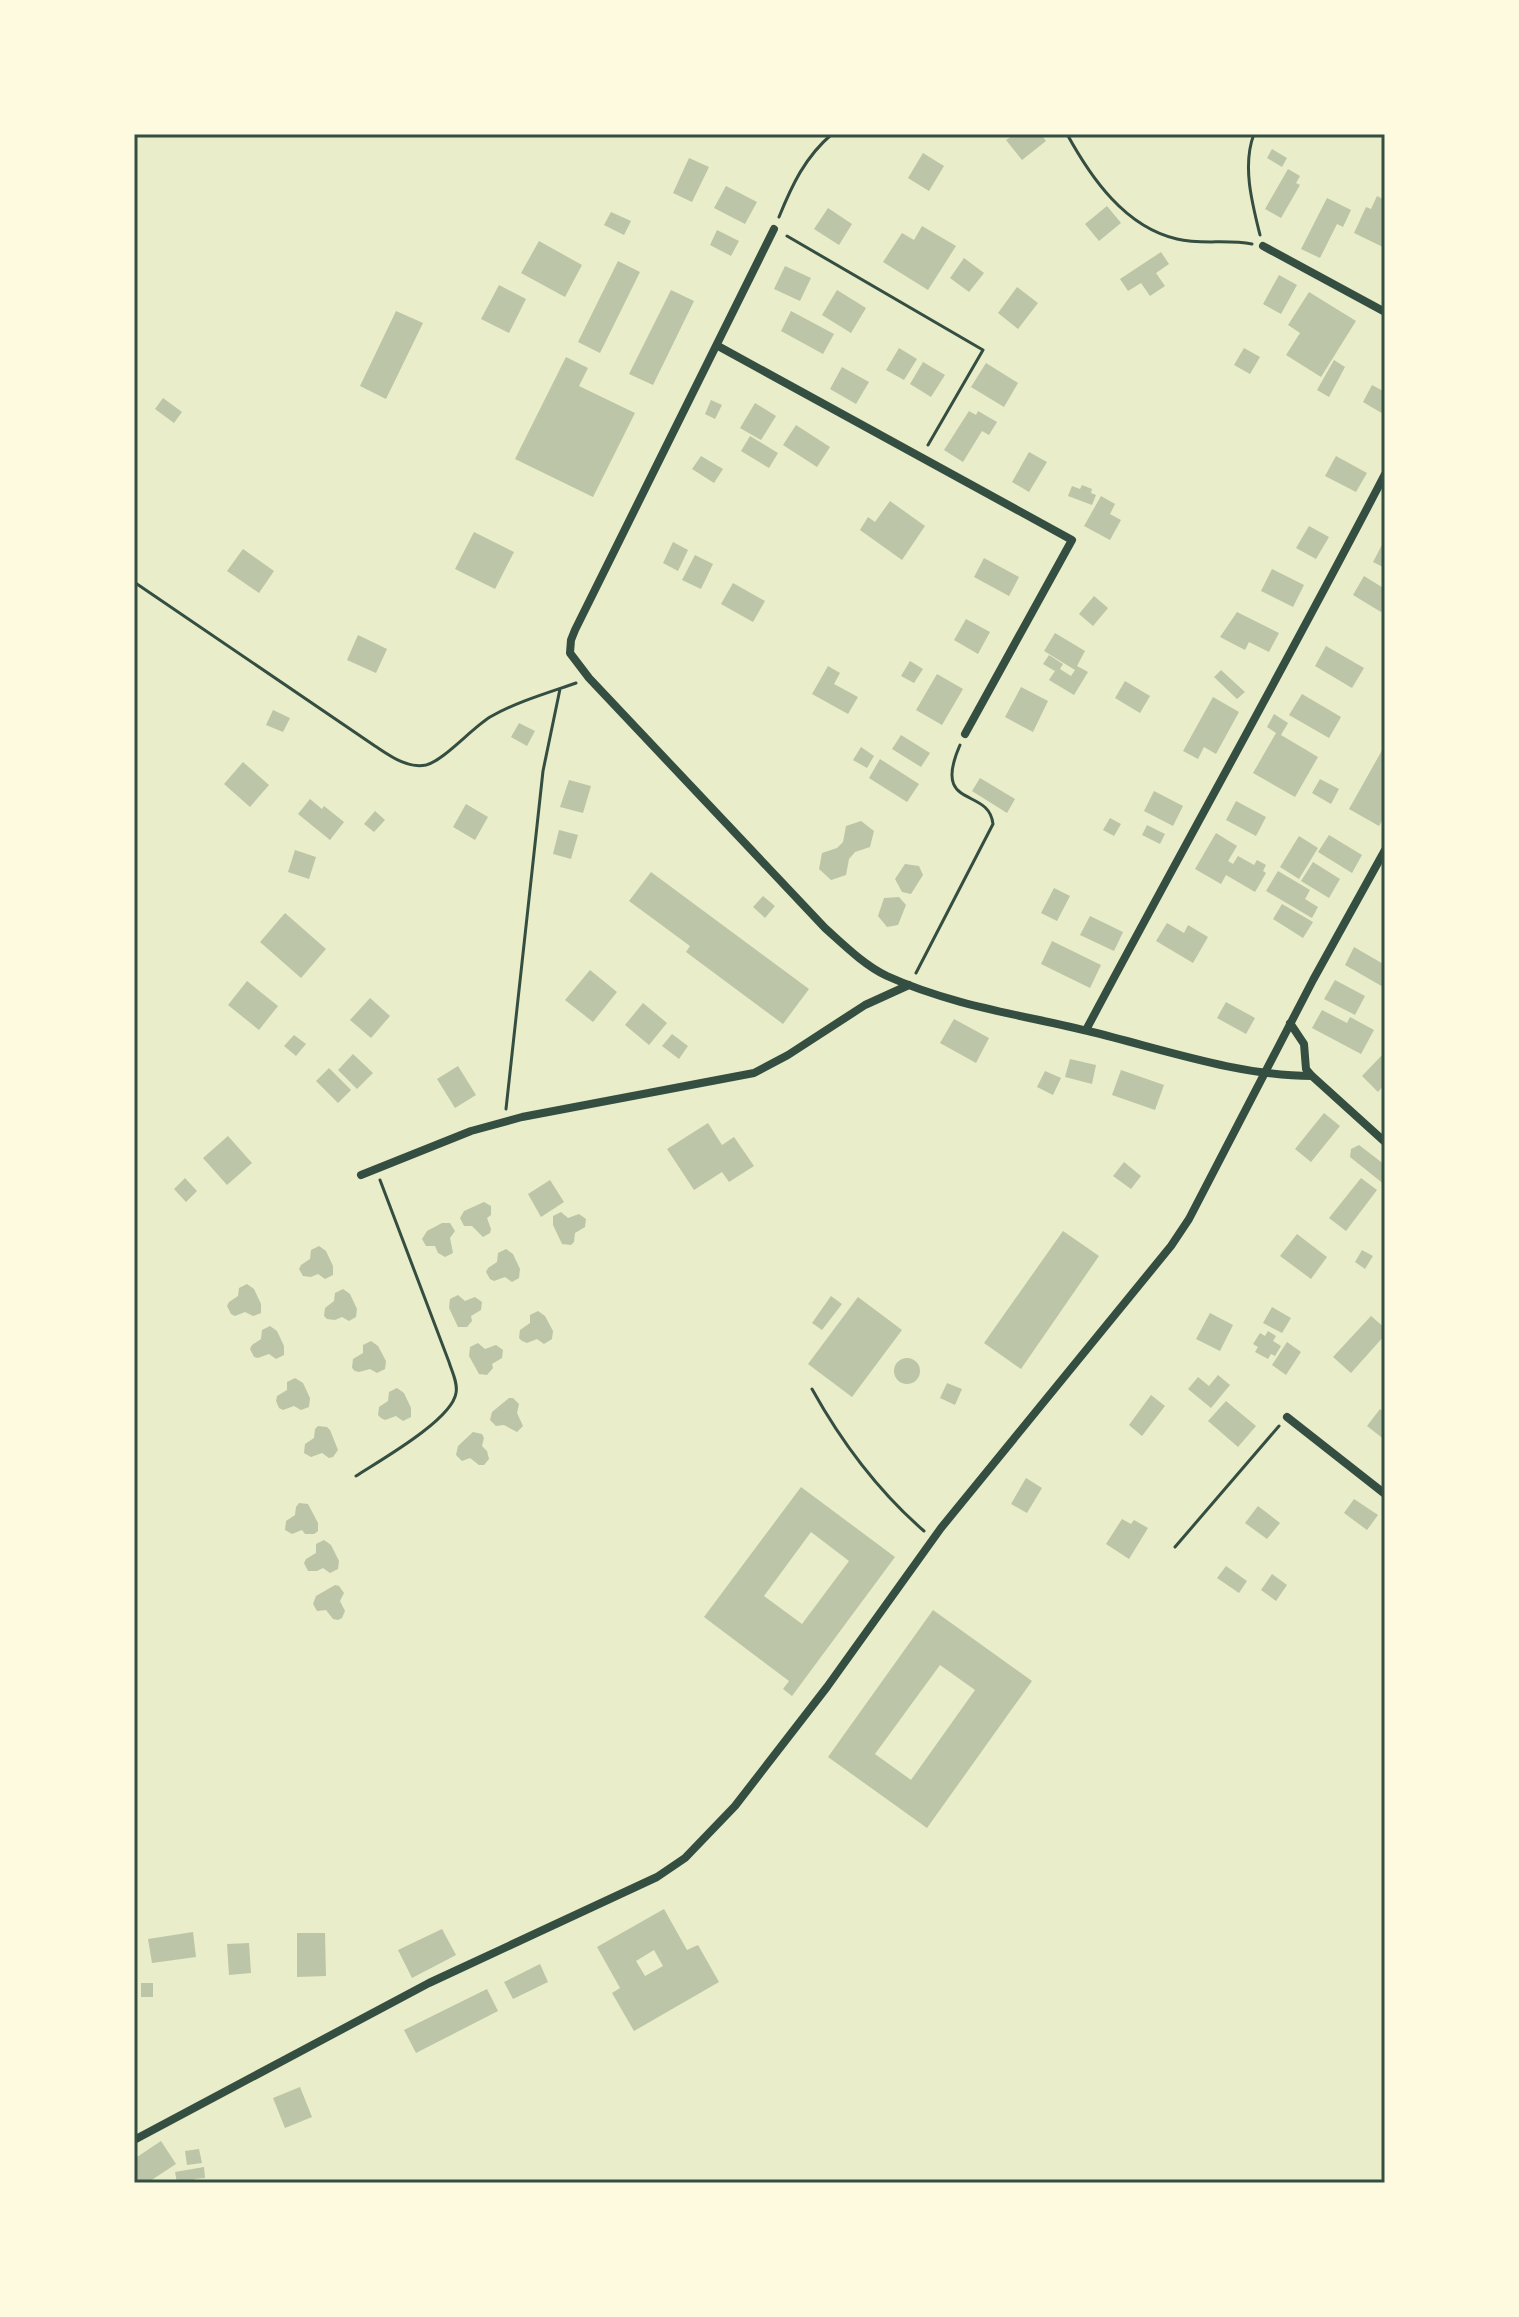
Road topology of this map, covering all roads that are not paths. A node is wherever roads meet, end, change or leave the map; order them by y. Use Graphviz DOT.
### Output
graph roads {
  1 [pos="774,229"];
  2 [pos="1263,246"];
  3 [pos="1385,312"];
  4 [pos="718,346"];
  5 [pos="1385,474"];
  6 [pos="965,734"];
  7 [pos="1385,850"];
  8 [pos="909,985"];
  9 [pos="1290,1023"];
  10 [pos="1086,1030"];
  11 [pos="1263,1074"];
  12 [pos="1312,1076"];
  13 [pos="1385,1142"];
  14 [pos="361,1175"];
  15 [pos="1287,1417"];
  16 [pos="1385,1494"];
  17 [pos="134,2140"];
  1 -- 4 [label="street"];
  2 -- 3 [label="street"];
  4 -- 6 [label="street"];
  4 -- 8 [label="street"];
  5 -- 10 [label="street"];
  7 -- 9 [label="street"];
  8 -- 10 [label="street"];
  8 -- 14 [label="street"];
  9 -- 11 [label="street"];
  9 -- 12 [label="street"];
  10 -- 11 [label="street"];
  11 -- 12 [label="street"];
  11 -- 17 [label="street"];
  12 -- 13 [label="street"];
  15 -- 16 [label="street"];
}
